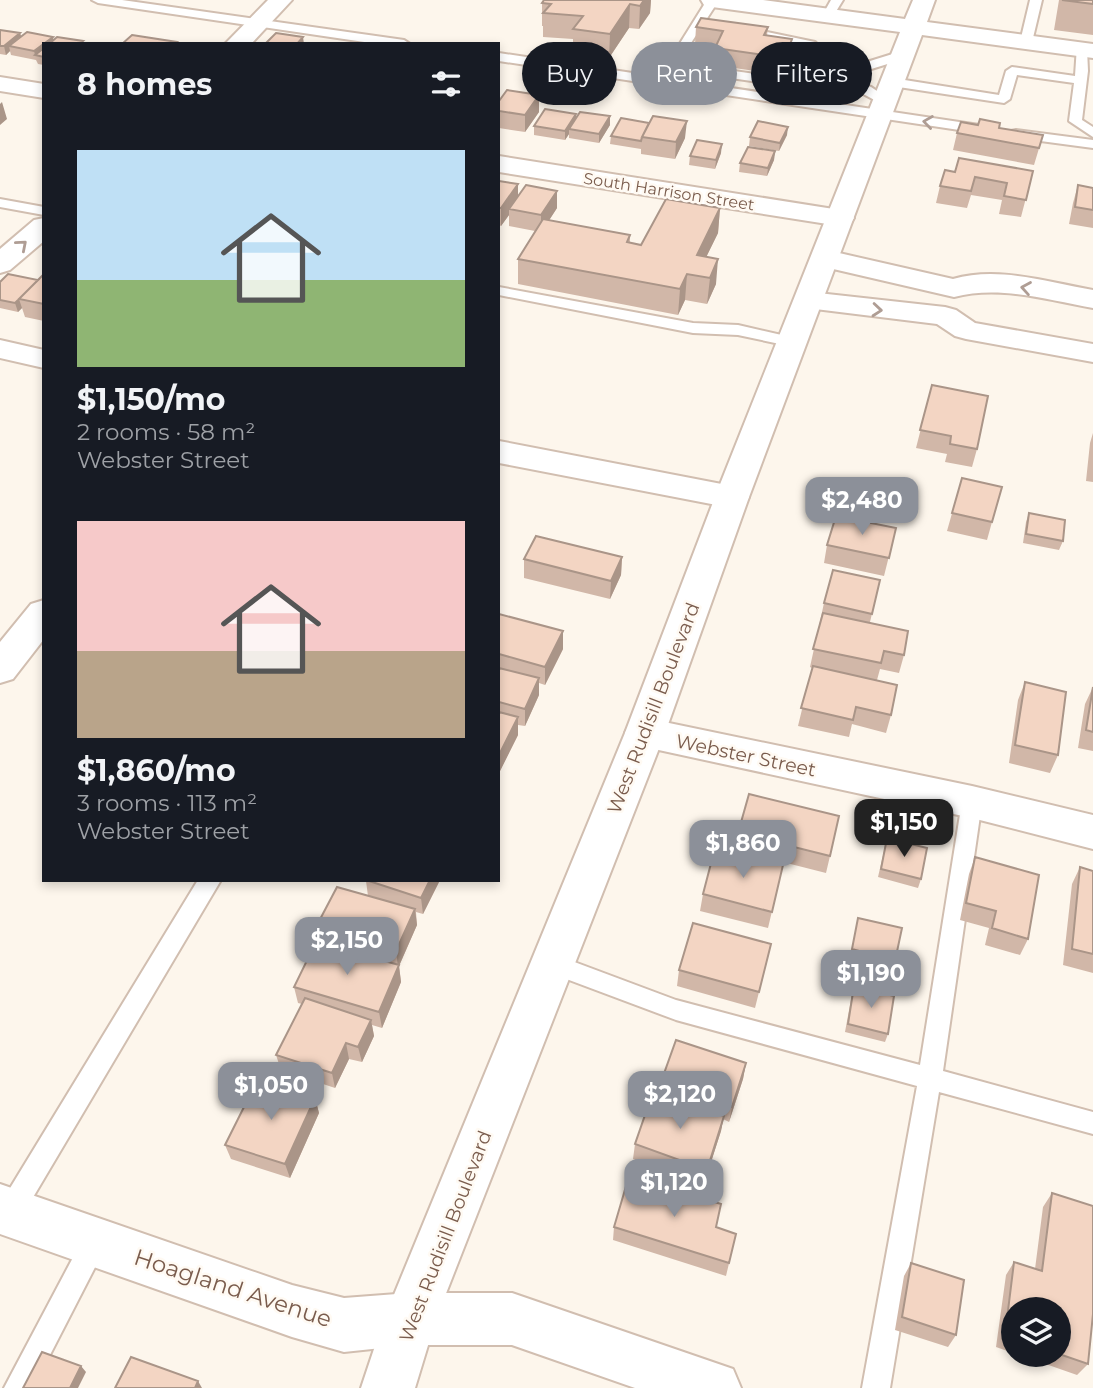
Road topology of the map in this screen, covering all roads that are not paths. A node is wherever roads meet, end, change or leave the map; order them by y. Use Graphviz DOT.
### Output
graph roads {
  1 [pos="99,0"];
  2 [pos="281,0"];
  3 [pos="712,0"];
  4 [pos="1036,0"];
  5 [pos="833,8"];
  6 [pos="257,22"];
  7 [pos="694,25"];
  8 [pos="713,28"];
  9 [pos="766,36"];
  10 [pos="239,42"];
  11 [pos="391,42"];
  12 [pos="684,42"];
  13 [pos="800,42"];
  14 [pos="1026,42"];
  15 [pos="500,57"];
  16 [pos="900,63"];
  17 [pos="1086,64"];
  18 [pos="872,67"];
  19 [pos="737,75"];
  20 [pos="631,76"];
  21 [pos="0,84"];
  22 [pos="42,91"];
  23 [pos="872,91"];
  24 [pos="1093,133"];
  25 [pos="1093,144"];
  26 [pos="500,164"];
  27 [pos="0,203"];
  28 [pos="42,211"];
  29 [pos="840,218"];
  30 [pos="42,228"];
  31 [pos="825,259"];
  32 [pos="0,264"];
  33 [pos="954,288"];
  34 [pos="500,291"];
  35 [pos="1093,299"];
  36 [pos="809,301"];
  37 [pos="945,316"];
  38 [pos="794,342"];
  39 [pos="0,349"];
  40 [pos="1093,354"];
  41 [pos="42,359"];
  42 [pos="500,452"];
  43 [pos="732,497"];
  44 [pos="42,616"];
  45 [pos="0,669"];
  46 [pos="645,733"];
  47 [pos="972,802"];
  48 [pos="1093,832"];
  49 [pos="208,882"];
  50 [pos="553,964"];
  51 [pos="930,1077"];
  52 [pos="1093,1123"];
  53 [pos="5,1211"];
  54 [pos="95,1242"];
  55 [pos="410,1318"];
  56 [pos="18,1388"];
  57 [pos="388,1388"];
  58 [pos="714,1388"];
  59 [pos="876,1388"];
  1 -- 6 [label="lane"];
  2 -- 6 [label="street"];
  3 -- 5 [label="street"];
  3 -- 7 [label="lane"];
  4 -- 14 [label="lane"];
  5 -- 16 [label="street"];
  6 -- 10 [label="street"];
  6 -- 11 [label="lane"];
  7 -- 8 [label="lane"];
  7 -- 12 [label="lane"];
  9 -- 13 [label="lane"];
  14 -- 16 [label="street"];
  14 -- 17 [label="street"];
  15 -- 20 [label="lane"];
  16 -- 17 [label="lane"];
  16 -- 18 [label="lane"];
  16 -- 19 [label="lane"];
  16 -- 23 [label="lane"];
  25 -- 16 [label="lane, one-way"];
  16 -- 29 [label="street, West Rudisill Boulevard"];
  17 -- 24 [label="lane"];
  21 -- 22 [label="street"];
  26 -- 29 [label="street, South Harrison Street"];
  27 -- 28 [label="lane"];
  29 -- 31 [label="street, West Rudisill Boulevard"];
  32 -- 30 [label="street, one-way"];
  31 -- 33 [label="street"];
  31 -- 36 [label="street, West Rudisill Boulevard"];
  35 -- 33 [label="street, one-way"];
  33 -- 37 [label="street"];
  34 -- 38 [label="lane"];
  36 -- 37 [label="street, one-way"];
  36 -- 38 [label="street, West Rudisill Boulevard"];
  37 -- 40 [label="street"];
  38 -- 43 [label="street, West Rudisill Boulevard"];
  39 -- 41 [label="street"];
  42 -- 43 [label="street"];
  43 -- 46 [label="street, West Rudisill Boulevard"];
  44 -- 45 [label="street"];
  46 -- 47 [label="street, Webster Street"];
  46 -- 50 [label="street, West Rudisill Boulevard"];
  47 -- 48 [label="street, Webster Street"];
  47 -- 51 [label="lane"];
  49 -- 53 [label="lane"];
  50 -- 51 [label="lane"];
  50 -- 55 [label="street, West Rudisill Boulevard"];
  51 -- 52 [label="lane"];
  51 -- 59 [label="lane"];
  53 -- 54 [label="street, Hoagland Avenue"];
  54 -- 55 [label="street, Hoagland Avenue"];
  54 -- 56 [label="lane"];
  55 -- 57 [label="street, West Rudisill Boulevard"];
  55 -- 58 [label="street, Hoagland Avenue"];
}
